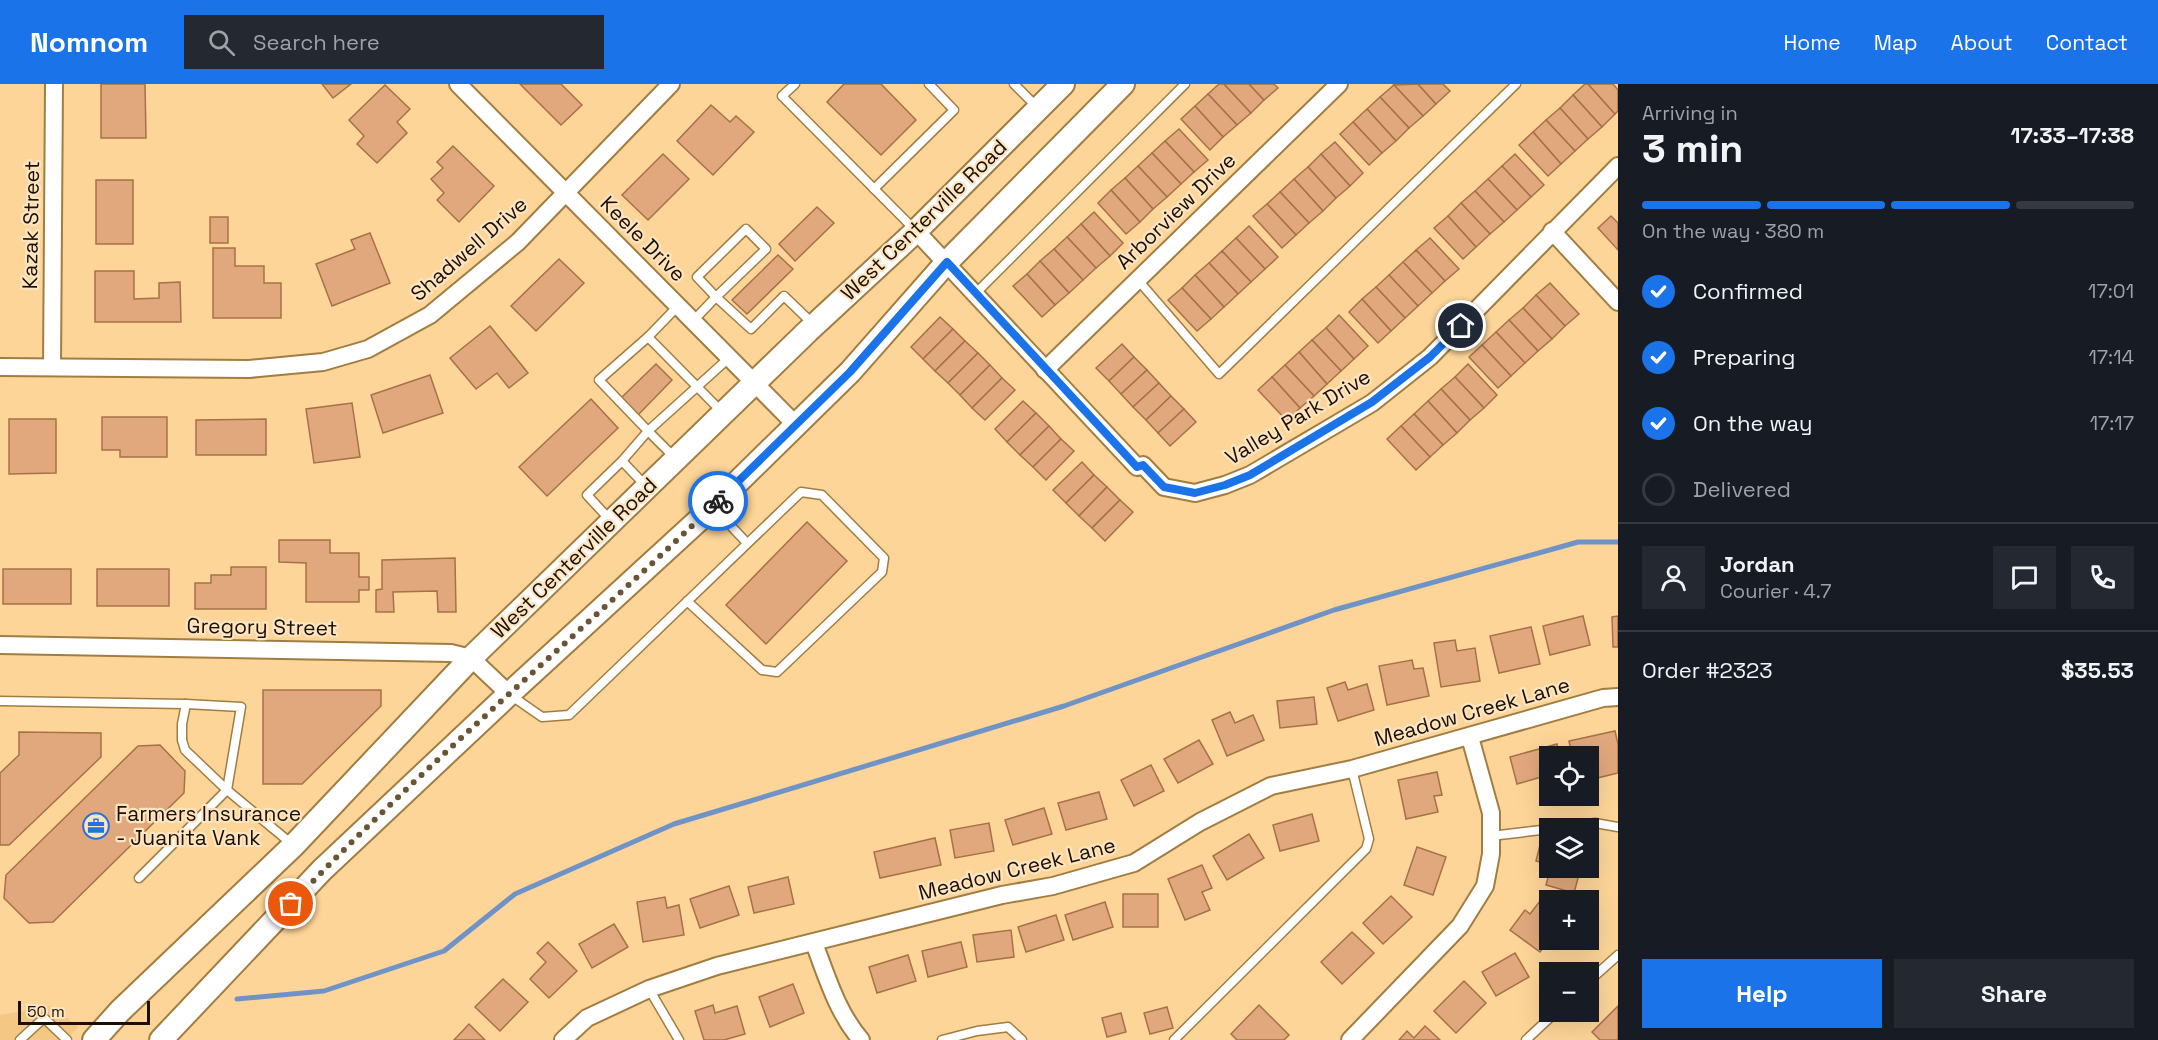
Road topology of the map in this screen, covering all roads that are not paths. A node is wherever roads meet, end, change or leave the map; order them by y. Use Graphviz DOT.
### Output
graph roads {
  1 [pos="54,84"];
  2 [pos="458,84"];
  3 [pos="671,84"];
  4 [pos="795,84"];
  5 [pos="929,84"];
  6 [pos="1014,84"];
  7 [pos="1063,84"];
  8 [pos="1123,84"];
  9 [pos="1185,84"];
  10 [pos="1339,84"];
  11 [pos="1516,84"];
  12 [pos="1038,108"];
  13 [pos="1618,166"];
  14 [pos="874,189"];
  15 [pos="566,192"];
  16 [pos="916,231"];
  17 [pos="1552,231"];
  18 [pos="947,262"];
  19 [pos="1138,280"];
  20 [pos="976,293"];
  21 [pos="716,297"];
  22 [pos="1618,302"];
  23 [pos="678,306"];
  24 [pos="693,321"];
  25 [pos="814,325"];
  26 [pos="648,337"];
  27 [pos="730,357"];
  28 [pos="0,367"];
  29 [pos="52,367"];
  30 [pos="1045,370"];
  31 [pos="755,383"];
  32 [pos="698,387"];
  33 [pos="723,414"];
  34 [pos="796,425"];
  35 [pos="648,431"];
  36 [pos="676,460"];
  37 [pos="622,461"];
  38 [pos="647,488"];
  39 [pos="713,507"];
  40 [pos="612,522"];
  41 [pos="747,543"];
  42 [pos="687,601"];
  43 [pos="0,645"];
  44 [pos="471,658"];
  45 [pos="509,694"];
  46 [pos="1618,697"];
  47 [pos="0,701"];
  48 [pos="186,704"];
  49 [pos="1470,737"];
  50 [pos="1352,769"];
  51 [pos="227,790"];
  52 [pos="1599,824"];
  53 [pos="1618,827"];
  54 [pos="1539,830"];
  55 [pos="1491,836"];
  56 [pos="294,845"];
  57 [pos="322,870"];
  58 [pos="139,878"];
  59 [pos="814,943"];
  60 [pos="1618,955"];
  61 [pos="1599,972"];
  62 [pos="649,989"];
  63 [pos="1545,1022"];
  64 [pos="20,1040"];
  65 [pos="67,1040"];
  66 [pos="94,1040"];
  67 [pos="160,1040"];
  68 [pos="563,1040"];
  69 [pos="679,1040"];
  70 [pos="861,1040"];
  71 [pos="942,1040"];
  72 [pos="1022,1040"];
  73 [pos="1174,1040"];
  74 [pos="1350,1040"];
  75 [pos="1526,1040"];
  1 -- 29 [label="street, Kazak Street"];
  2 -- 15 [label="street, Keele Drive"];
  3 -- 15 [label="street, Shadwell Drive"];
  4 -- 14 [label="lane"];
  5 -- 14 [label="lane"];
  6 -- 12 [label="lane"];
  7 -- 12 [label="main road, West Centerville Road"];
  8 -- 18 [label="main road, West Centerville Road"];
  9 -- 20 [label="lane"];
  10 -- 19 [label="street, Arborview Drive"];
  11 -- 19 [label="lane"];
  12 -- 16 [label="main road, West Centerville Road"];
  13 -- 17 [label="street, Valley Park Drive"];
  14 -- 16 [label="lane"];
  15 -- 23 [label="street, Keele Drive"];
  15 -- 29 [label="street, Shadwell Drive"];
  16 -- 18 [label="street, Valley Park Drive"];
  16 -- 25 [label="main road, West Centerville Road"];
  17 -- 22 [label="street"];
  17 -- 30 [label="street, Valley Park Drive"];
  18 -- 20 [label="street, Valley Park Drive"];
  18 -- 34 [label="main road, West Centerville Road"];
  19 -- 30 [label="street, Arborview Drive"];
  20 -- 30 [label="street, Valley Park Drive"];
  21 -- 21 [label="lane"];
  21 -- 24 [label="lane"];
  21 -- 25 [label="lane"];
  23 -- 24 [label="street, Keele Drive"];
  23 -- 26 [label="lane"];
  24 -- 27 [label="street, Keele Drive"];
  25 -- 31 [label="main road, West Centerville Road"];
  26 -- 32 [label="lane"];
  26 -- 35 [label="lane"];
  27 -- 31 [label="street, Keele Drive"];
  27 -- 32 [label="lane"];
  28 -- 29 [label="street, Shadwell Drive"];
  31 -- 33 [label="main road, West Centerville Road"];
  31 -- 34 [label="street, Keele Drive"];
  32 -- 33 [label="lane"];
  32 -- 35 [label="lane"];
  33 -- 36 [label="main road, West Centerville Road"];
  34 -- 39 [label="main road, West Centerville Road"];
  35 -- 36 [label="lane"];
  35 -- 37 [label="lane"];
  36 -- 38 [label="main road, West Centerville Road"];
  37 -- 38 [label="lane"];
  37 -- 40 [label="lane"];
  38 -- 40 [label="main road, West Centerville Road"];
  39 -- 41 [label="lane"];
  39 -- 45 [label="main road, West Centerville Road"];
  40 -- 44 [label="main road, West Centerville Road"];
  41 -- 42 [label="lane"];
  41 -- 42 [label="lane"];
  42 -- 45 [label="lane"];
  43 -- 44 [label="street, Gregory Street"];
  44 -- 45 [label="street"];
  44 -- 56 [label="main road, West Centerville Road"];
  45 -- 57 [label="main road, West Centerville Road"];
  46 -- 49 [label="street, Meadow Creek Lane"];
  47 -- 48 [label="lane"];
  48 -- 51 [label="lane"];
  48 -- 51 [label="lane"];
  49 -- 50 [label="street, Meadow Creek Lane"];
  49 -- 55 [label="street"];
  50 -- 59 [label="street, Meadow Creek Lane"];
  50 -- 73 [label="lane"];
  51 -- 56 [label="lane"];
  51 -- 58 [label="lane"];
  52 -- 53 [label="lane"];
  54 -- 55 [label="lane"];
  55 -- 74 [label="street"];
  56 -- 57 [label="main road"];
  56 -- 66 [label="main road, West Centerville Road"];
  57 -- 67 [label="main road, West Centerville Road"];
  59 -- 62 [label="street, Meadow Creek Lane"];
  59 -- 70 [label="street"];
  60 -- 61 [label="lane"];
  62 -- 68 [label="street, Meadow Creek Lane"];
  62 -- 69 [label="lane"];
  63 -- 75 [label="lane"];
  64 -- 65 [label="lane"];
  71 -- 72 [label="lane"];
}
